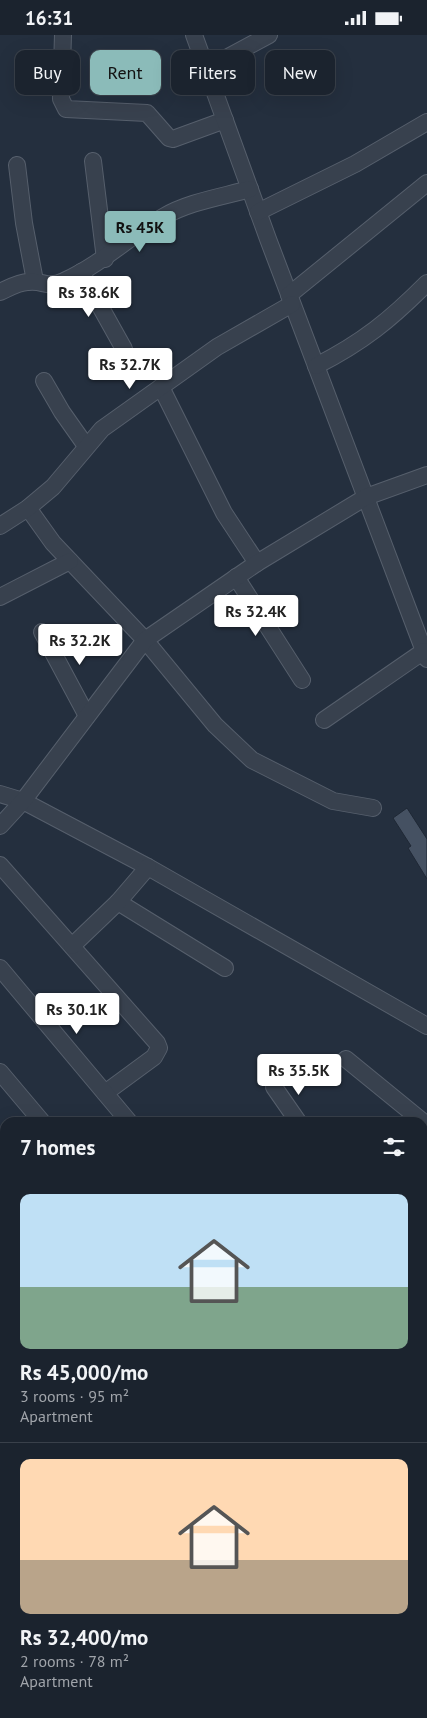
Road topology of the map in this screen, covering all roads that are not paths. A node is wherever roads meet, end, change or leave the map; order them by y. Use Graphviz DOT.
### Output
graph roads {
  1 [pos="63,35"];
  2 [pos="194,35"];
  3 [pos="269,35"];
  4 [pos="199,50"];
  5 [pos="241,50"];
  6 [pos="216,95"];
  7 [pos="225,120"];
  8 [pos="427,122"];
  9 [pos="93,161"];
  10 [pos="17,165"];
  11 [pos="427,183"];
  12 [pos="250,189"];
  13 [pos="258,212"];
  14 [pos="105,259"];
  15 [pos="81,272"];
  16 [pos="35,281"];
  17 [pos="427,283"];
  18 [pos="0,293"];
  19 [pos="290,299"];
  20 [pos="124,349"];
  21 [pos="316,366"];
  22 [pos="44,381"];
  23 [pos="161,387"];
  24 [pos="86,446"];
  25 [pos="427,475"];
  26 [pos="366,497"];
  27 [pos="28,508"];
  28 [pos="0,525"];
  29 [pos="70,561"];
  30 [pos="257,563"];
  31 [pos="236,577"];
  32 [pos="0,597"];
  33 [pos="42,632"];
  34 [pos="145,640"];
  35 [pos="425,655"];
  36 [pos="302,680"];
  37 [pos="87,717"];
  38 [pos="324,720"];
  39 [pos="0,794"];
  40 [pos="23,801"];
  41 [pos="373,808"];
  42 [pos="0,826"];
  43 [pos="0,865"];
  44 [pos="148,867"];
  45 [pos="118,902"];
  46 [pos="72,945"];
  47 [pos="0,968"];
  48 [pos="225,968"];
  49 [pos="427,1026"];
  50 [pos="346,1059"];
  51 [pos="0,1072"];
  52 [pos="274,1087"];
  53 [pos="105,1093"];
  54 [pos="38,1117"];
  55 [pos="125,1117"];
  56 [pos="295,1117"];
  57 [pos="417,1117"];
  1 -- 7 [label="street"];
  2 -- 4 [label="street"];
  3 -- 5 [label="street"];
  6 -- 7 [label="street"];
  7 -- 12 [label="street"];
  8 -- 13 [label="street"];
  9 -- 14 [label="street"];
  10 -- 16 [label="street"];
  11 -- 19 [label="street"];
  12 -- 13 [label="street"];
  12 -- 14 [label="street"];
  13 -- 19 [label="street"];
  14 -- 15 [label="street"];
  15 -- 16 [label="street"];
  15 -- 20 [label="street"];
  16 -- 18 [label="street"];
  17 -- 21 [label="street"];
  19 -- 21 [label="street"];
  19 -- 23 [label="street"];
  21 -- 26 [label="street"];
  22 -- 24 [label="street"];
  23 -- 24 [label="street"];
  23 -- 30 [label="street"];
  24 -- 27 [label="street"];
  25 -- 26 [label="street"];
  26 -- 30 [label="street"];
  26 -- 35 [label="street"];
  27 -- 28 [label="street"];
  27 -- 29 [label="street"];
  29 -- 32 [label="street"];
  29 -- 34 [label="street"];
  30 -- 31 [label="street"];
  31 -- 34 [label="street"];
  31 -- 36 [label="street"];
  33 -- 37 [label="street"];
  34 -- 37 [label="street"];
  34 -- 41 [label="street"];
  35 -- 38 [label="street"];
  37 -- 40 [label="street"];
  39 -- 40 [label="street"];
  40 -- 42 [label="street"];
  40 -- 44 [label="street"];
  43 -- 46 [label="street"];
  44 -- 45 [label="street"];
  44 -- 49 [label="street"];
  45 -- 46 [label="street"];
  45 -- 48 [label="street"];
  46 -- 53 [label="street"];
  47 -- 53 [label="street"];
  50 -- 57 [label="street"];
  51 -- 54 [label="street"];
  52 -- 56 [label="street"];
  53 -- 55 [label="street"];
}
